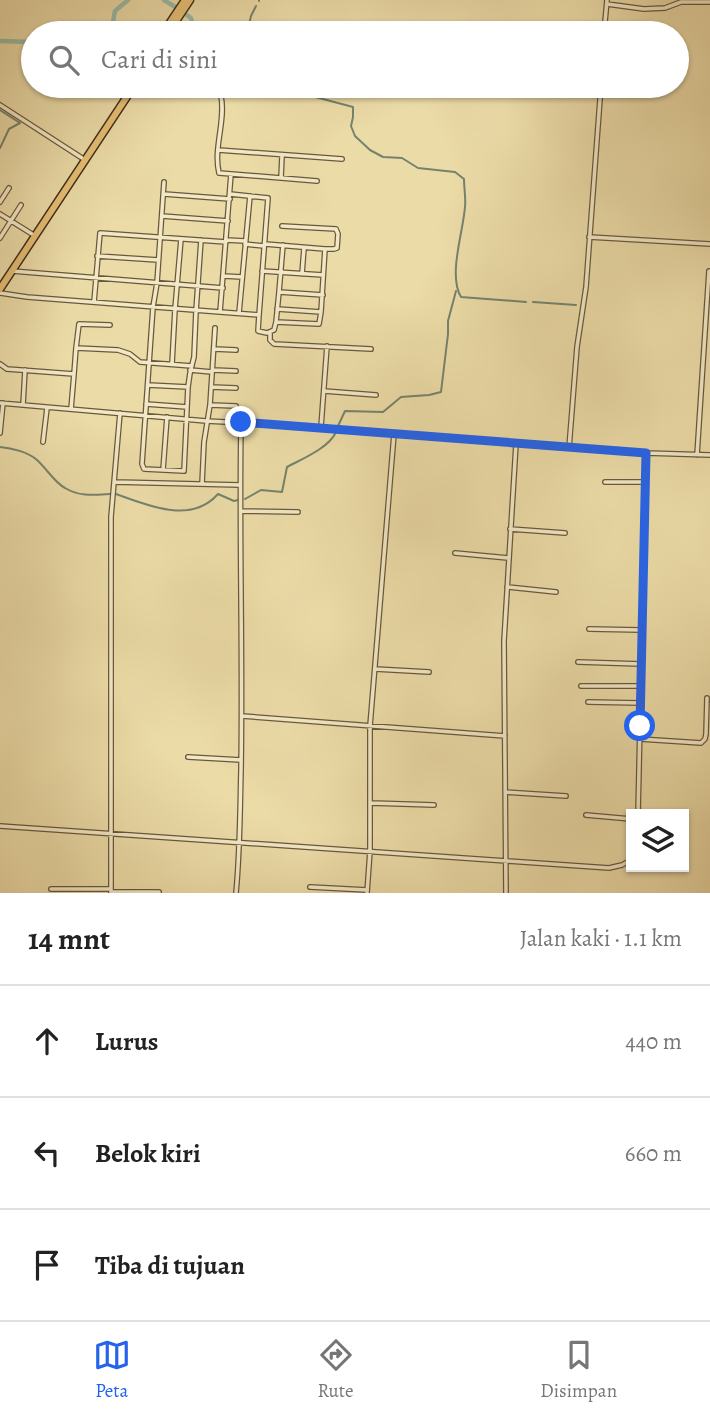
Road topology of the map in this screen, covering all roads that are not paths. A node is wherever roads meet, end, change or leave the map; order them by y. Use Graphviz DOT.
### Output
graph roads {
  1 [pos="184,0"];
  2 [pos="190,0"];
  3 [pos="607,2"];
  4 [pos="710,2"];
  5 [pos="173,21"];
  6 [pos="175,21"];
  7 [pos="605,21"];
  8 [pos="123,98"];
  9 [pos="123,98"];
  10 [pos="220,98"];
  11 [pos="600,98"];
  12 [pos="0,105"];
  13 [pos="218,150"];
  14 [pos="282,155"];
  15 [pos="82,158"];
  16 [pos="342,159"];
  17 [pos="231,174"];
  18 [pos="281,178"];
  19 [pos="317,181"];
  20 [pos="164,182"];
  21 [pos="9,188"];
  22 [pos="163,194"];
  23 [pos="250,196"];
  24 [pos="230,197"];
  25 [pos="0,202"];
  26 [pos="21,205"];
  27 [pos="0,214"];
  28 [pos="162,216"];
  29 [pos="11,221"];
  30 [pos="228,221"];
  31 [pos="282,226"];
  32 [pos="32,234"];
  33 [pos="160,237"];
  34 [pos="589,237"];
  35 [pos="0,239"];
  36 [pos="181,239"];
  37 [pos="201,240"];
  38 [pos="226,241"];
  39 [pos="245,242"];
  40 [pos="710,244"];
  41 [pos="265,245"];
  42 [pos="283,245"];
  43 [pos="304,247"];
  44 [pos="325,249"];
  45 [pos="97,256"];
  46 [pos="158,260"];
  47 [pos="12,271"];
  48 [pos="262,271"];
  49 [pos="709,271"];
  50 [pos="281,273"];
  51 [pos="302,274"];
  52 [pos="324,275"];
  53 [pos="224,276"];
  54 [pos="243,277"];
  55 [pos="96,279"];
  56 [pos="0,282"];
  57 [pos="157,283"];
  58 [pos="177,284"];
  59 [pos="198,286"];
  60 [pos="223,288"];
  61 [pos="0,291"];
  62 [pos="279,292"];
  63 [pos="323,295"];
  64 [pos="94,302"];
  65 [pos="153,307"];
  66 [pos="175,309"];
  67 [pos="277,309"];
  68 [pos="196,311"];
  69 [pos="220,312"];
  70 [pos="321,312"];
  71 [pos="239,314"];
  72 [pos="259,316"];
  73 [pos="276,321"];
  74 [pos="110,325"];
  75 [pos="215,328"];
  76 [pos="270,333"];
  77 [pos="327,346"];
  78 [pos="75,348"];
  79 [pos="214,349"];
  80 [pos="371,349"];
  81 [pos="236,350"];
  82 [pos="150,362"];
  83 [pos="0,364"];
  84 [pos="172,364"];
  85 [pos="191,368"];
  86 [pos="25,370"];
  87 [pos="212,371"];
  88 [pos="236,371"];
  89 [pos="74,374"];
  90 [pos="148,384"];
  91 [pos="188,387"];
  92 [pos="211,387"];
  93 [pos="236,388"];
  94 [pos="324,391"];
  95 [pos="376,395"];
  96 [pos="1,403"];
  97 [pos="146,404"];
  98 [pos="23,405"];
  99 [pos="210,405"];
  100 [pos="236,406"];
  101 [pos="187,407"];
  102 [pos="47,408"];
  103 [pos="71,409"];
  104 [pos="120,413"];
  105 [pos="145,415"];
  106 [pos="167,417"];
  107 [pos="186,419"];
  108 [pos="206,421"];
  109 [pos="241,422"];
  110 [pos="321,427"];
  111 [pos="0,433"];
  112 [pos="394,434"];
  113 [pos="43,442"];
  114 [pos="516,443"];
  115 [pos="569,448"];
  116 [pos="646,453"];
  117 [pos="696,455"];
  118 [pos="710,455"];
  119 [pos="163,470"];
  120 [pos="114,482"];
  121 [pos="605,482"];
  122 [pos="645,482"];
  123 [pos="202,484"];
  124 [pos="240,485"];
  125 [pos="240,511"];
  126 [pos="298,512"];
  127 [pos="510,529"];
  128 [pos="565,533"];
  129 [pos="456,554"];
  130 [pos="509,558"];
  131 [pos="507,587"];
  132 [pos="556,592"];
  133 [pos="589,629"];
  134 [pos="641,630"];
  135 [pos="578,662"];
  136 [pos="641,664"];
  137 [pos="375,669"];
  138 [pos="429,671"];
  139 [pos="581,685"];
  140 [pos="641,686"];
  141 [pos="707,698"];
  142 [pos="588,702"];
  143 [pos="640,702"];
  144 [pos="242,716"];
  145 [pos="370,726"];
  146 [pos="505,736"];
  147 [pos="640,739"];
  148 [pos="188,757"];
  149 [pos="241,760"];
  150 [pos="506,792"];
  151 [pos="566,796"];
  152 [pos="371,803"];
  153 [pos="434,805"];
  154 [pos="638,809"];
  155 [pos="586,815"];
  156 [pos="626,819"];
  157 [pos="0,826"];
  158 [pos="111,834"];
  159 [pos="240,842"];
  160 [pos="370,851"];
  161 [pos="506,860"];
  162 [pos="626,863"];
  163 [pos="310,887"];
  164 [pos="51,889"];
  165 [pos="111,891"];
  166 [pos="367,891"];
  167 [pos="159,892"];
  168 [pos="236,893"];
  169 [pos="506,893"];
  1 -- 5 [label="highway"];
  2 -- 6 [label="highway"];
  3 -- 4 [label="street"];
  3 -- 7 [label="street"];
  8 -- 15 [label="highway"];
  9 -- 47 [label="highway"];
  10 -- 13 [label="street"];
  11 -- 34 [label="street"];
  12 -- 15 [label="street"];
  13 -- 14 [label="street"];
  13 -- 17 [label="street"];
  14 -- 16 [label="street"];
  14 -- 18 [label="street"];
  15 -- 32 [label="highway"];
  17 -- 18 [label="street"];
  17 -- 24 [label="street"];
  18 -- 19 [label="street"];
  20 -- 22 [label="street"];
  21 -- 25 [label="street"];
  22 -- 24 [label="street"];
  22 -- 28 [label="street"];
  23 -- 24 [label="street"];
  23 -- 39 [label="street"];
  23 -- 41 [label="street"];
  24 -- 30 [label="street"];
  26 -- 29 [label="street"];
  27 -- 29 [label="street"];
  28 -- 30 [label="street"];
  28 -- 33 [label="street"];
  29 -- 32 [label="street"];
  29 -- 35 [label="street"];
  30 -- 38 [label="street"];
  31 -- 44 [label="street"];
  32 -- 56 [label="highway"];
  33 -- 36 [label="street"];
  33 -- 45 [label="street"];
  33 -- 46 [label="street"];
  34 -- 40 [label="street"];
  34 -- 115 [label="street"];
  36 -- 37 [label="street"];
  36 -- 58 [label="street"];
  37 -- 38 [label="street"];
  37 -- 59 [label="street"];
  38 -- 39 [label="street"];
  38 -- 53 [label="street"];
  39 -- 41 [label="street"];
  39 -- 54 [label="street"];
  41 -- 42 [label="street"];
  41 -- 48 [label="street"];
  42 -- 43 [label="street"];
  42 -- 50 [label="street"];
  43 -- 44 [label="street"];
  43 -- 51 [label="street"];
  44 -- 52 [label="street"];
  45 -- 46 [label="street"];
  45 -- 55 [label="street"];
  46 -- 57 [label="street"];
  47 -- 55 [label="street"];
  47 -- 61 [label="highway"];
  48 -- 50 [label="street"];
  48 -- 72 [label="street"];
  49 -- 117 [label="street"];
  50 -- 51 [label="street"];
  50 -- 62 [label="street"];
  51 -- 52 [label="street"];
  52 -- 63 [label="street"];
  53 -- 54 [label="street"];
  53 -- 60 [label="street"];
  54 -- 71 [label="street"];
  55 -- 57 [label="street"];
  55 -- 64 [label="street"];
  57 -- 58 [label="street"];
  57 -- 65 [label="street"];
  58 -- 59 [label="street"];
  58 -- 66 [label="street"];
  59 -- 60 [label="street"];
  59 -- 68 [label="street"];
  60 -- 69 [label="street"];
  61 -- 64 [label="street"];
  62 -- 63 [label="street"];
  62 -- 67 [label="street"];
  63 -- 70 [label="street"];
  64 -- 65 [label="street"];
  65 -- 66 [label="street"];
  65 -- 82 [label="street"];
  66 -- 68 [label="street"];
  66 -- 84 [label="street"];
  67 -- 70 [label="street"];
  67 -- 73 [label="street"];
  68 -- 69 [label="street"];
  68 -- 85 [label="street"];
  69 -- 71 [label="street"];
  70 -- 73 [label="street"];
  71 -- 72 [label="street"];
  72 -- 76 [label="street"];
  73 -- 76 [label="street"];
  74 -- 78 [label="street"];
  75 -- 79 [label="street"];
  76 -- 77 [label="street"];
  77 -- 80 [label="street"];
  77 -- 94 [label="street"];
  78 -- 82 [label="street"];
  78 -- 89 [label="street"];
  79 -- 81 [label="street"];
  79 -- 87 [label="street"];
  82 -- 84 [label="street"];
  82 -- 90 [label="street"];
  83 -- 86 [label="street"];
  84 -- 85 [label="street"];
  85 -- 87 [label="street"];
  85 -- 91 [label="street"];
  86 -- 89 [label="street"];
  86 -- 98 [label="street"];
  87 -- 88 [label="street"];
  87 -- 92 [label="street"];
  89 -- 103 [label="street"];
  90 -- 91 [label="street"];
  90 -- 97 [label="street"];
  91 -- 101 [label="street"];
  92 -- 93 [label="street"];
  92 -- 99 [label="street"];
  94 -- 95 [label="street"];
  94 -- 110 [label="street"];
  96 -- 98 [label="street"];
  96 -- 111 [label="street"];
  97 -- 101 [label="street"];
  97 -- 105 [label="street"];
  98 -- 102 [label="street"];
  99 -- 100 [label="street"];
  99 -- 108 [label="street"];
  101 -- 107 [label="street"];
  102 -- 103 [label="street"];
  102 -- 113 [label="street"];
  103 -- 104 [label="street"];
  104 -- 105 [label="street"];
  104 -- 120 [label="street"];
  105 -- 106 [label="street"];
  105 -- 119 [label="street"];
  106 -- 107 [label="street"];
  106 -- 119 [label="street"];
  107 -- 108 [label="street"];
  107 -- 119 [label="street"];
  108 -- 109 [label="street"];
  108 -- 123 [label="street"];
  109 -- 110 [label="street"];
  109 -- 124 [label="street"];
  110 -- 112 [label="street"];
  112 -- 114 [label="street"];
  112 -- 137 [label="street"];
  114 -- 115 [label="street"];
  114 -- 127 [label="street"];
  115 -- 116 [label="street"];
  116 -- 117 [label="street"];
  116 -- 122 [label="street"];
  117 -- 118 [label="street"];
  120 -- 123 [label="street"];
  120 -- 158 [label="street"];
  121 -- 122 [label="street"];
  122 -- 134 [label="street"];
  123 -- 124 [label="street"];
  124 -- 125 [label="street"];
  125 -- 126 [label="street"];
  125 -- 144 [label="street"];
  127 -- 128 [label="street"];
  127 -- 130 [label="street"];
  129 -- 130 [label="street"];
  130 -- 131 [label="street"];
  131 -- 132 [label="street"];
  131 -- 146 [label="street"];
  133 -- 134 [label="street"];
  134 -- 136 [label="street"];
  135 -- 136 [label="street"];
  136 -- 140 [label="street"];
  137 -- 138 [label="street"];
  137 -- 145 [label="street"];
  139 -- 140 [label="street"];
  140 -- 143 [label="street"];
  141 -- 147 [label="street"];
  142 -- 143 [label="street"];
  143 -- 147 [label="street"];
  144 -- 145 [label="street"];
  144 -- 149 [label="street"];
  145 -- 146 [label="street"];
  145 -- 152 [label="street"];
  146 -- 150 [label="street"];
  147 -- 154 [label="street"];
  148 -- 149 [label="street"];
  149 -- 159 [label="street"];
  150 -- 151 [label="street"];
  150 -- 161 [label="street"];
  152 -- 153 [label="street"];
  152 -- 160 [label="street"];
  155 -- 156 [label="street"];
  157 -- 158 [label="street"];
  158 -- 159 [label="street"];
  158 -- 165 [label="street"];
  159 -- 160 [label="street"];
  159 -- 168 [label="street"];
  160 -- 161 [label="street"];
  160 -- 166 [label="street"];
  161 -- 162 [label="street"];
  161 -- 169 [label="street"];
  163 -- 166 [label="street"];
  164 -- 165 [label="street"];
  165 -- 167 [label="street"];
}
